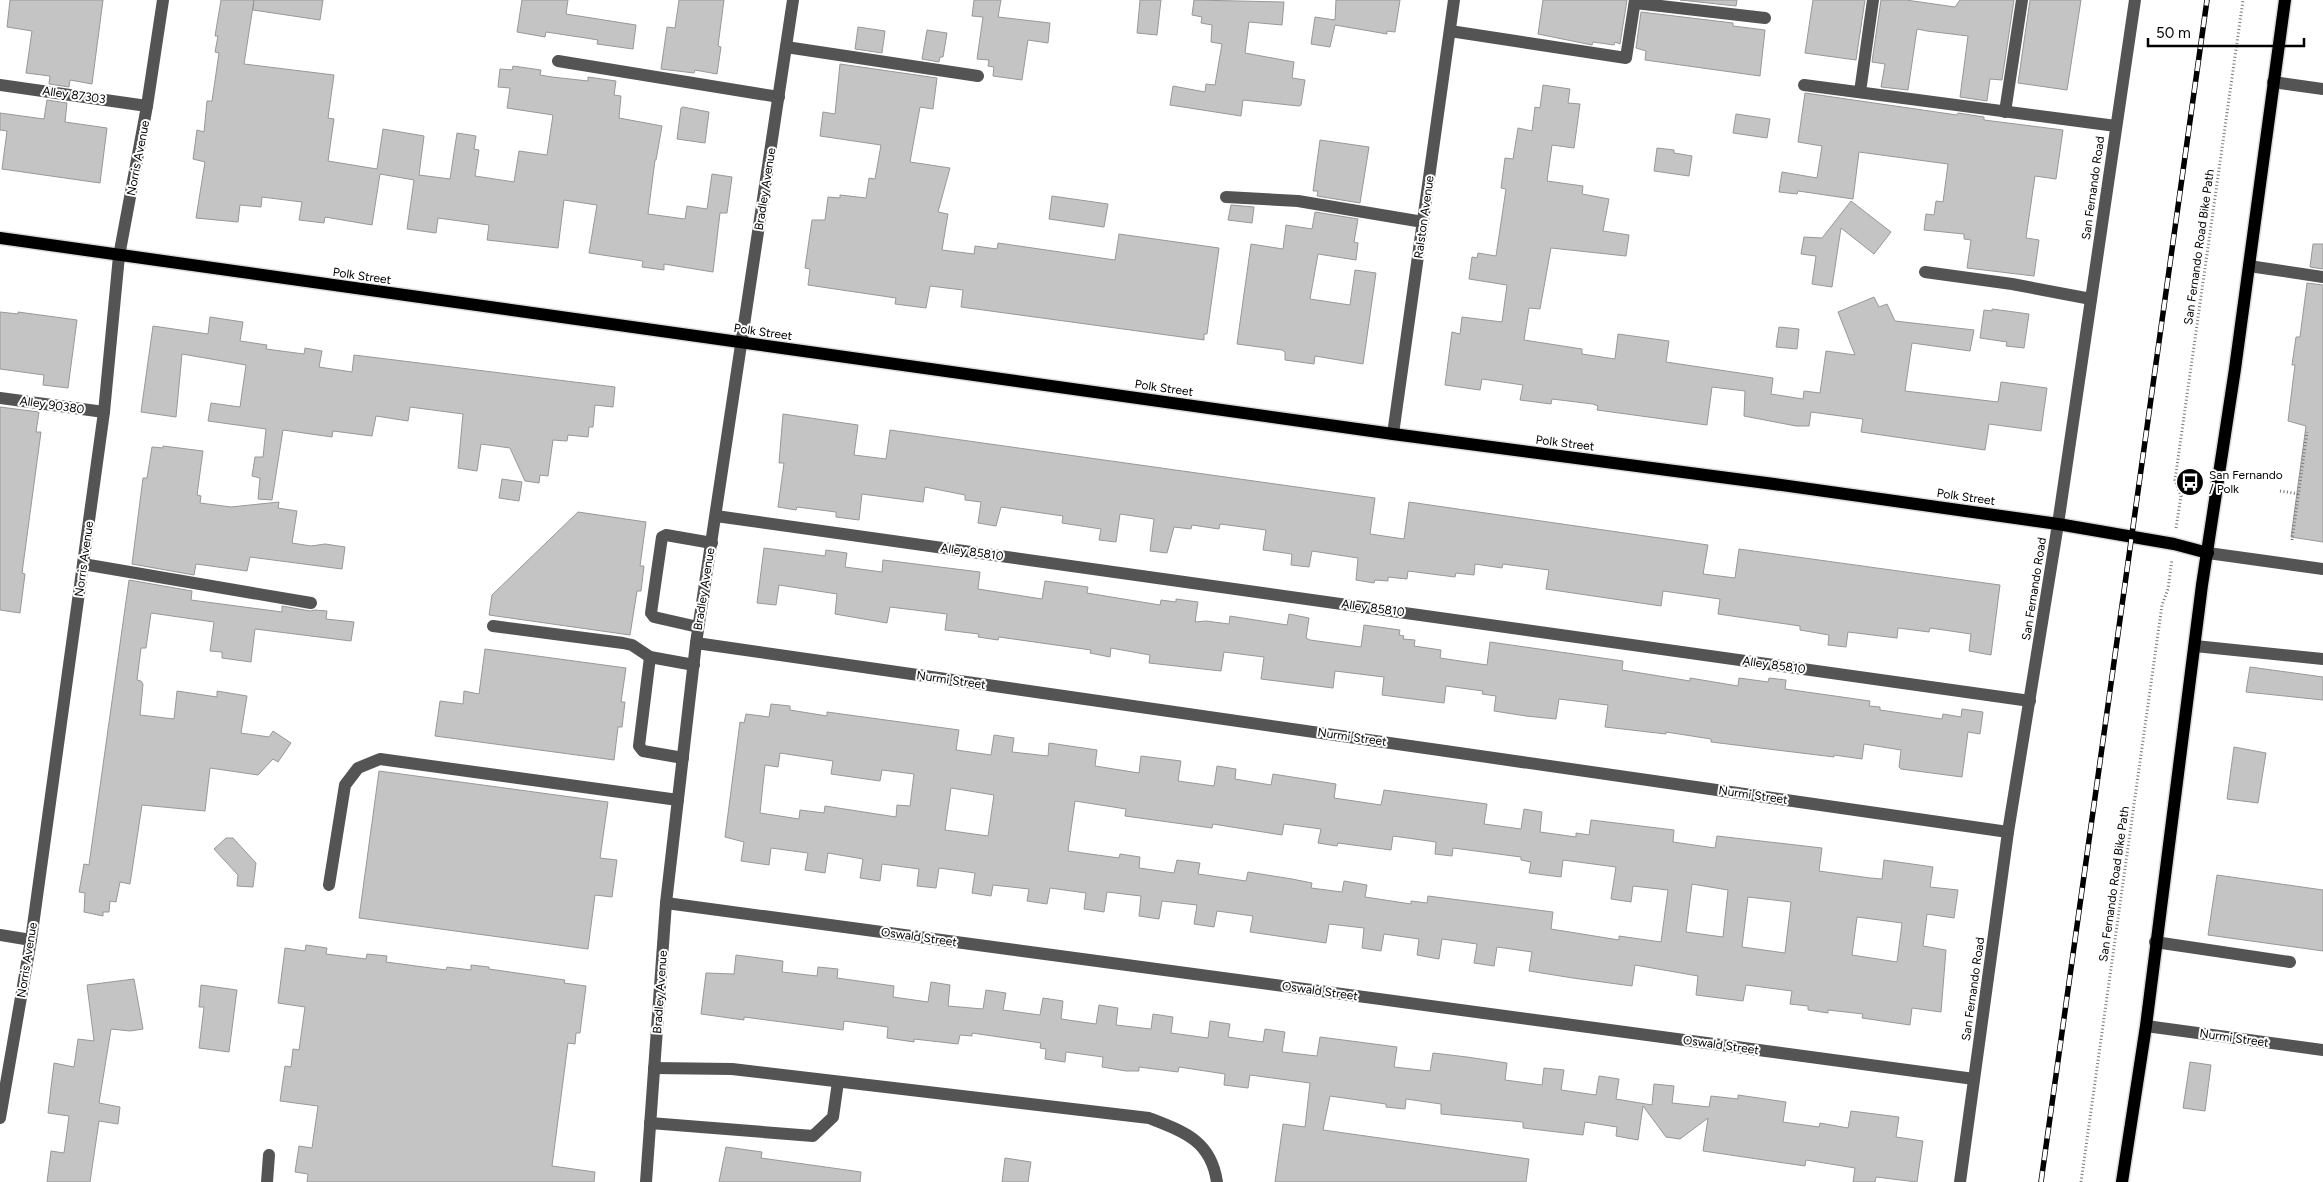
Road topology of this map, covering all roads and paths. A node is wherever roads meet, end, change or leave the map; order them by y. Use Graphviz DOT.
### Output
graph roads {
  1 [pos="163,0"];
  2 [pos="793,0"];
  3 [pos="1454,0"];
  4 [pos="1873,0"];
  5 [pos="2022,0"];
  6 [pos="2135,0"];
  7 [pos="2243,0"];
  8 [pos="2285,0"];
  9 [pos="1635,2"];
  10 [pos="1765,18"];
  11 [pos="1450,31"];
  12 [pos="786,47"];
  13 [pos="558,61"];
  14 [pos="978,76"];
  15 [pos="2274,82"];
  16 [pos="0,85"];
  17 [pos="1804,85"];
  18 [pos="2323,89"];
  19 [pos="1860,92"];
  20 [pos="779,97"];
  21 [pos="148,106"];
  22 [pos="2005,112"];
  23 [pos="2116,126"];
  24 [pos="1226,197"];
  25 [pos="1423,222"];
  26 [pos="0,238"];
  27 [pos="119,256"];
  28 [pos="2249,266"];
  29 [pos="1925,272"];
  30 [pos="2323,277"];
  31 [pos="2091,299"];
  32 [pos="742,343"];
  33 [pos="0,398"];
  34 [pos="104,412"];
  35 [pos="2307,432"];
  36 [pos="1393,434"];
  37 [pos="2280,491"];
  38 [pos="2299,494"];
  39 [pos="2181,496"];
  40 [pos="716,516"];
  41 [pos="2058,524"];
  42 [pos="2292,540"];
  43 [pos="712,543"];
  44 [pos="2208,553"];
  45 [pos="83,564"];
  46 [pos="2323,569"];
  47 [pos="2168,589"];
  48 [pos="312,603"];
  49 [pos="493,626"];
  50 [pos="698,627"];
  51 [pos="696,643"];
  52 [pos="2195,646"];
  53 [pos="650,657"];
  54 [pos="2323,659"];
  55 [pos="694,665"];
  56 [pos="2030,701"];
  57 [pos="683,758"];
  58 [pos="678,800"];
  59 [pos="2008,832"];
  60 [pos="329,885"];
  61 [pos="666,903"];
  62 [pos="0,935"];
  63 [pos="31,940"];
  64 [pos="2156,942"];
  65 [pos="2290,962"];
  66 [pos="2146,1026"];
  67 [pos="2323,1050"];
  68 [pos="654,1068"];
  69 [pos="1974,1079"];
  70 [pos="838,1082"];
  71 [pos="0,1118"];
  72 [pos="650,1123"];
  73 [pos="269,1155"];
  74 [pos="266,1182"];
  75 [pos="646,1182"];
  76 [pos="1217,1182"];
  77 [pos="1960,1182"];
  78 [pos="2081,1182"];
  79 [pos="2122,1182"];
  1 -- 21 [label="street, Norris Avenue"];
  2 -- 12 [label="street, Bradley Avenue"];
  3 -- 11 [label="street, Ralston Avenue"];
  4 -- 19 [label="street"];
  5 -- 22 [label="street"];
  6 -- 23 [label="street, San Fernando Road"];
  7 -- 39 [label="path, San Fernando Road Bike Path"];
  8 -- 15 [label="main road"];
  9 -- 10 [label="street"];
  9 -- 11 [label="street"];
  11 -- 25 [label="street, Ralston Avenue"];
  12 -- 14 [label="street"];
  12 -- 20 [label="street, Bradley Avenue"];
  13 -- 20 [label="street"];
  15 -- 18 [label="street"];
  15 -- 28 [label="main road"];
  16 -- 21 [label="street, Alley 87303"];
  17 -- 19 [label="street"];
  19 -- 22 [label="street"];
  20 -- 32 [label="street, Bradley Avenue"];
  21 -- 27 [label="street, Norris Avenue"];
  22 -- 23 [label="street"];
  23 -- 31 [label="street, San Fernando Road"];
  24 -- 25 [label="street"];
  25 -- 36 [label="street, Ralston Avenue"];
  26 -- 27 [label="main road, Polk Street"];
  27 -- 32 [label="main road, Polk Street"];
  27 -- 34 [label="street, Norris Avenue"];
  28 -- 30 [label="street"];
  28 -- 44 [label="main road"];
  29 -- 31 [label="street"];
  31 -- 41 [label="street, San Fernando Road"];
  32 -- 36 [label="main road, Polk Street"];
  32 -- 40 [label="street, Bradley Avenue"];
  33 -- 34 [label="street, Alley 90380"];
  34 -- 45 [label="street, Norris Avenue"];
  35 -- 38 [label="path"];
  36 -- 41 [label="main road, Polk Street"];
  37 -- 38 [label="path"];
  38 -- 42 [label="path"];
  40 -- 43 [label="street, Bradley Avenue"];
  40 -- 56 [label="street, Alley 85810"];
  41 -- 44 [label="main road, Polk Street"];
  41 -- 56 [label="street, San Fernando Road"];
  43 -- 50 [label="street, Bradley Avenue"];
  43 -- 50 [label="street"];
  44 -- 46 [label="street, Polk Street"];
  44 -- 52 [label="main road"];
  45 -- 48 [label="street"];
  45 -- 63 [label="street, Norris Avenue"];
  47 -- 78 [label="path, San Fernando Road Bike Path"];
  49 -- 53 [label="street"];
  50 -- 51 [label="street, Bradley Avenue"];
  51 -- 55 [label="street, Bradley Avenue"];
  51 -- 59 [label="street, Nurmi Street"];
  52 -- 54 [label="street"];
  52 -- 64 [label="main road"];
  53 -- 55 [label="street"];
  53 -- 57 [label="street"];
  55 -- 57 [label="street, Bradley Avenue"];
  56 -- 59 [label="street, San Fernando Road"];
  57 -- 58 [label="street, Bradley Avenue"];
  58 -- 60 [label="street"];
  58 -- 61 [label="street, Bradley Avenue"];
  59 -- 69 [label="street, San Fernando Road"];
  61 -- 68 [label="street, Bradley Avenue"];
  61 -- 69 [label="street, Oswald Street"];
  62 -- 63 [label="street"];
  63 -- 71 [label="street, Norris Avenue"];
  64 -- 65 [label="street"];
  64 -- 66 [label="main road"];
  66 -- 67 [label="street, Nurmi Street"];
  66 -- 79 [label="main road"];
  68 -- 70 [label="street"];
  68 -- 72 [label="street, Bradley Avenue"];
  69 -- 77 [label="street, San Fernando Road"];
  70 -- 72 [label="street"];
  70 -- 76 [label="street"];
  72 -- 75 [label="street, Bradley Avenue"];
  73 -- 74 [label="street"];
}
